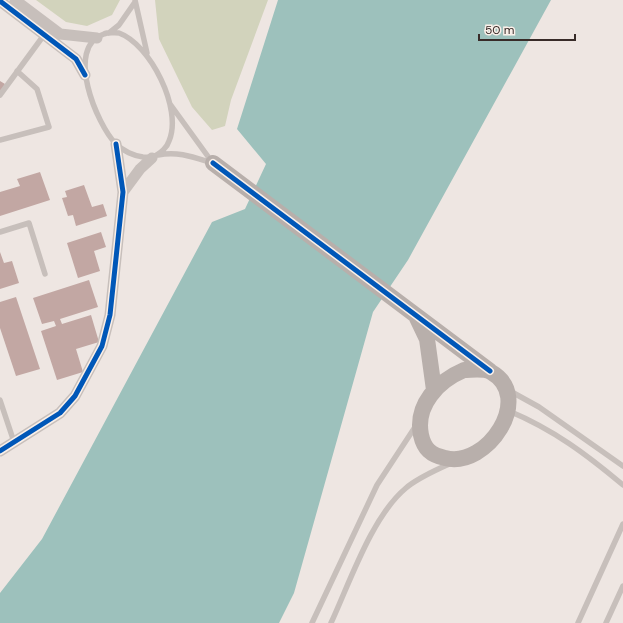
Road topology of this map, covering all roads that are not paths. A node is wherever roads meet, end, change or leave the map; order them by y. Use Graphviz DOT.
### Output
graph roads {
  1 [pos="15,0"];
  2 [pos="0,1"];
  3 [pos="135,1"];
  4 [pos="109,33"];
  5 [pos="44,35"];
  6 [pos="97,38"];
  7 [pos="148,57"];
  8 [pos="17,71"];
  9 [pos="86,75"];
  10 [pos="0,95"];
  11 [pos="169,103"];
  12 [pos="0,140"];
  13 [pos="116,144"];
  14 [pos="154,156"];
  15 [pos="213,164"];
  16 [pos="123,192"];
  17 [pos="0,232"];
  18 [pos="45,274"];
  19 [pos="417,317"];
  20 [pos="490,371"];
  21 [pos="506,389"];
  22 [pos="434,390"];
  23 [pos="0,400"];
  24 [pos="507,410"];
  25 [pos="420,421"];
  26 [pos="14,442"];
  27 [pos="0,451"];
  28 [pos="461,458"];
  29 [pos="623,466"];
  30 [pos="623,485"];
  31 [pos="623,524"];
  32 [pos="623,586"];
  33 [pos="312,623"];
  34 [pos="331,623"];
  35 [pos="578,623"];
  36 [pos="606,623"];
  1 -- 6 [label="street"];
  2 -- 5 [label="street"];
  3 -- 4 [label="lane"];
  3 -- 7 [label="lane"];
  4 -- 6 [label="lane"];
  4 -- 7 [label="lane"];
  5 -- 8 [label="lane"];
  5 -- 9 [label="street"];
  6 -- 9 [label="lane"];
  7 -- 11 [label="lane"];
  8 -- 10 [label="lane"];
  8 -- 12 [label="lane"];
  9 -- 13 [label="lane"];
  11 -- 14 [label="lane"];
  11 -- 15 [label="lane"];
  13 -- 14 [label="lane"];
  13 -- 16 [label="street"];
  14 -- 15 [label="lane"];
  14 -- 16 [label="street"];
  15 -- 19 [label="street"];
  16 -- 26 [label="street"];
  17 -- 18 [label="lane"];
  19 -- 20 [label="street"];
  19 -- 22 [label="street"];
  20 -- 21 [label="street"];
  20 -- 22 [label="street"];
  21 -- 24 [label="street"];
  21 -- 29 [label="lane"];
  22 -- 25 [label="street"];
  23 -- 26 [label="lane"];
  24 -- 28 [label="street"];
  24 -- 30 [label="lane"];
  25 -- 28 [label="street"];
  25 -- 33 [label="lane"];
  26 -- 27 [label="street"];
  28 -- 34 [label="lane"];
  31 -- 35 [label="lane"];
  32 -- 36 [label="lane"];
}
